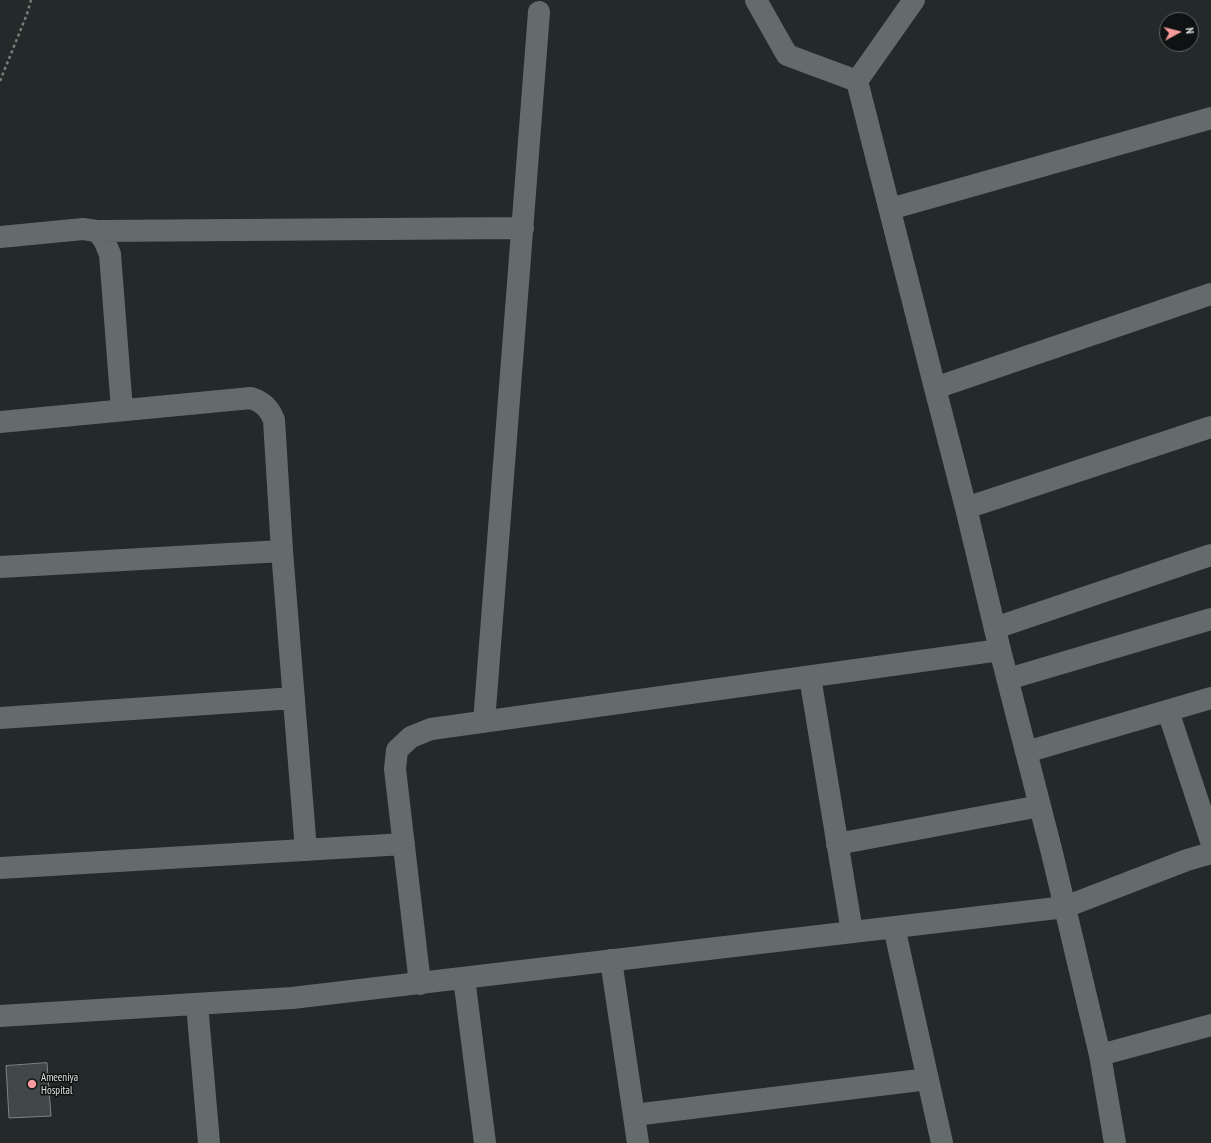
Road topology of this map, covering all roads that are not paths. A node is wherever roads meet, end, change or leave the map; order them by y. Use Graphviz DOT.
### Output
graph roads {
  1 [pos="756,0"];
  2 [pos="914,0"];
  3 [pos="539,12"];
  4 [pos="857,81"];
  5 [pos="1211,118"];
  6 [pos="890,209"];
  7 [pos="523,228"];
  8 [pos="97,231"];
  9 [pos="0,237"];
  10 [pos="1211,294"];
  11 [pos="935,388"];
  12 [pos="122,410"];
  13 [pos="0,422"];
  14 [pos="1211,427"];
  15 [pos="966,508"];
  16 [pos="282,551"];
  17 [pos="1211,555"];
  18 [pos="0,567"];
  19 [pos="1211,620"];
  20 [pos="995,628"];
  21 [pos="1000,650"];
  22 [pos="810,677"];
  23 [pos="1008,679"];
  24 [pos="294,698"];
  25 [pos="1211,698"];
  26 [pos="1168,711"];
  27 [pos="0,718"];
  28 [pos="484,722"];
  29 [pos="1026,752"];
  30 [pos="1040,806"];
  31 [pos="1211,841"];
  32 [pos="404,844"];
  33 [pos="837,844"];
  34 [pos="306,850"];
  35 [pos="1211,854"];
  36 [pos="0,868"];
  37 [pos="1065,907"];
  38 [pos="894,927"];
  39 [pos="852,932"];
  40 [pos="611,960"];
  41 [pos="464,978"];
  42 [pos="420,984"];
  43 [pos="197,1004"];
  44 [pos="0,1016"];
  45 [pos="1211,1026"];
  46 [pos="1100,1055"];
  47 [pos="928,1079"];
  48 [pos="634,1115"];
  49 [pos="1112,1142"];
  50 [pos="209,1143"];
  51 [pos="485,1143"];
  52 [pos="638,1143"];
  53 [pos="942,1143"];
  1 -- 4 [label="street"];
  2 -- 4 [label="street"];
  3 -- 7 [label="street"];
  4 -- 6 [label="street"];
  5 -- 6 [label="street"];
  6 -- 11 [label="street"];
  7 -- 8 [label="street"];
  7 -- 28 [label="street"];
  8 -- 9 [label="street"];
  8 -- 12 [label="street"];
  10 -- 11 [label="street"];
  11 -- 15 [label="street"];
  12 -- 13 [label="street"];
  12 -- 16 [label="street"];
  14 -- 15 [label="street"];
  15 -- 20 [label="street"];
  16 -- 18 [label="street"];
  16 -- 24 [label="street"];
  17 -- 20 [label="street"];
  19 -- 23 [label="street"];
  20 -- 21 [label="street"];
  21 -- 22 [label="street"];
  21 -- 23 [label="street"];
  22 -- 28 [label="street"];
  22 -- 33 [label="street"];
  23 -- 29 [label="street"];
  24 -- 27 [label="street"];
  24 -- 34 [label="street"];
  25 -- 26 [label="street"];
  26 -- 29 [label="street"];
  26 -- 31 [label="street"];
  28 -- 32 [label="street"];
  29 -- 30 [label="street"];
  30 -- 33 [label="street"];
  30 -- 37 [label="street"];
  32 -- 34 [label="street"];
  32 -- 42 [label="street"];
  33 -- 39 [label="street"];
  34 -- 36 [label="street"];
  35 -- 37 [label="street"];
  37 -- 38 [label="street"];
  37 -- 46 [label="street"];
  38 -- 39 [label="street"];
  38 -- 47 [label="street"];
  39 -- 40 [label="street"];
  40 -- 41 [label="street"];
  40 -- 48 [label="street"];
  41 -- 42 [label="street"];
  41 -- 51 [label="street"];
  42 -- 43 [label="street"];
  43 -- 44 [label="street"];
  43 -- 50 [label="street"];
  45 -- 46 [label="street"];
  46 -- 49 [label="street"];
  47 -- 48 [label="street"];
  47 -- 53 [label="street"];
  48 -- 52 [label="street"];
}
